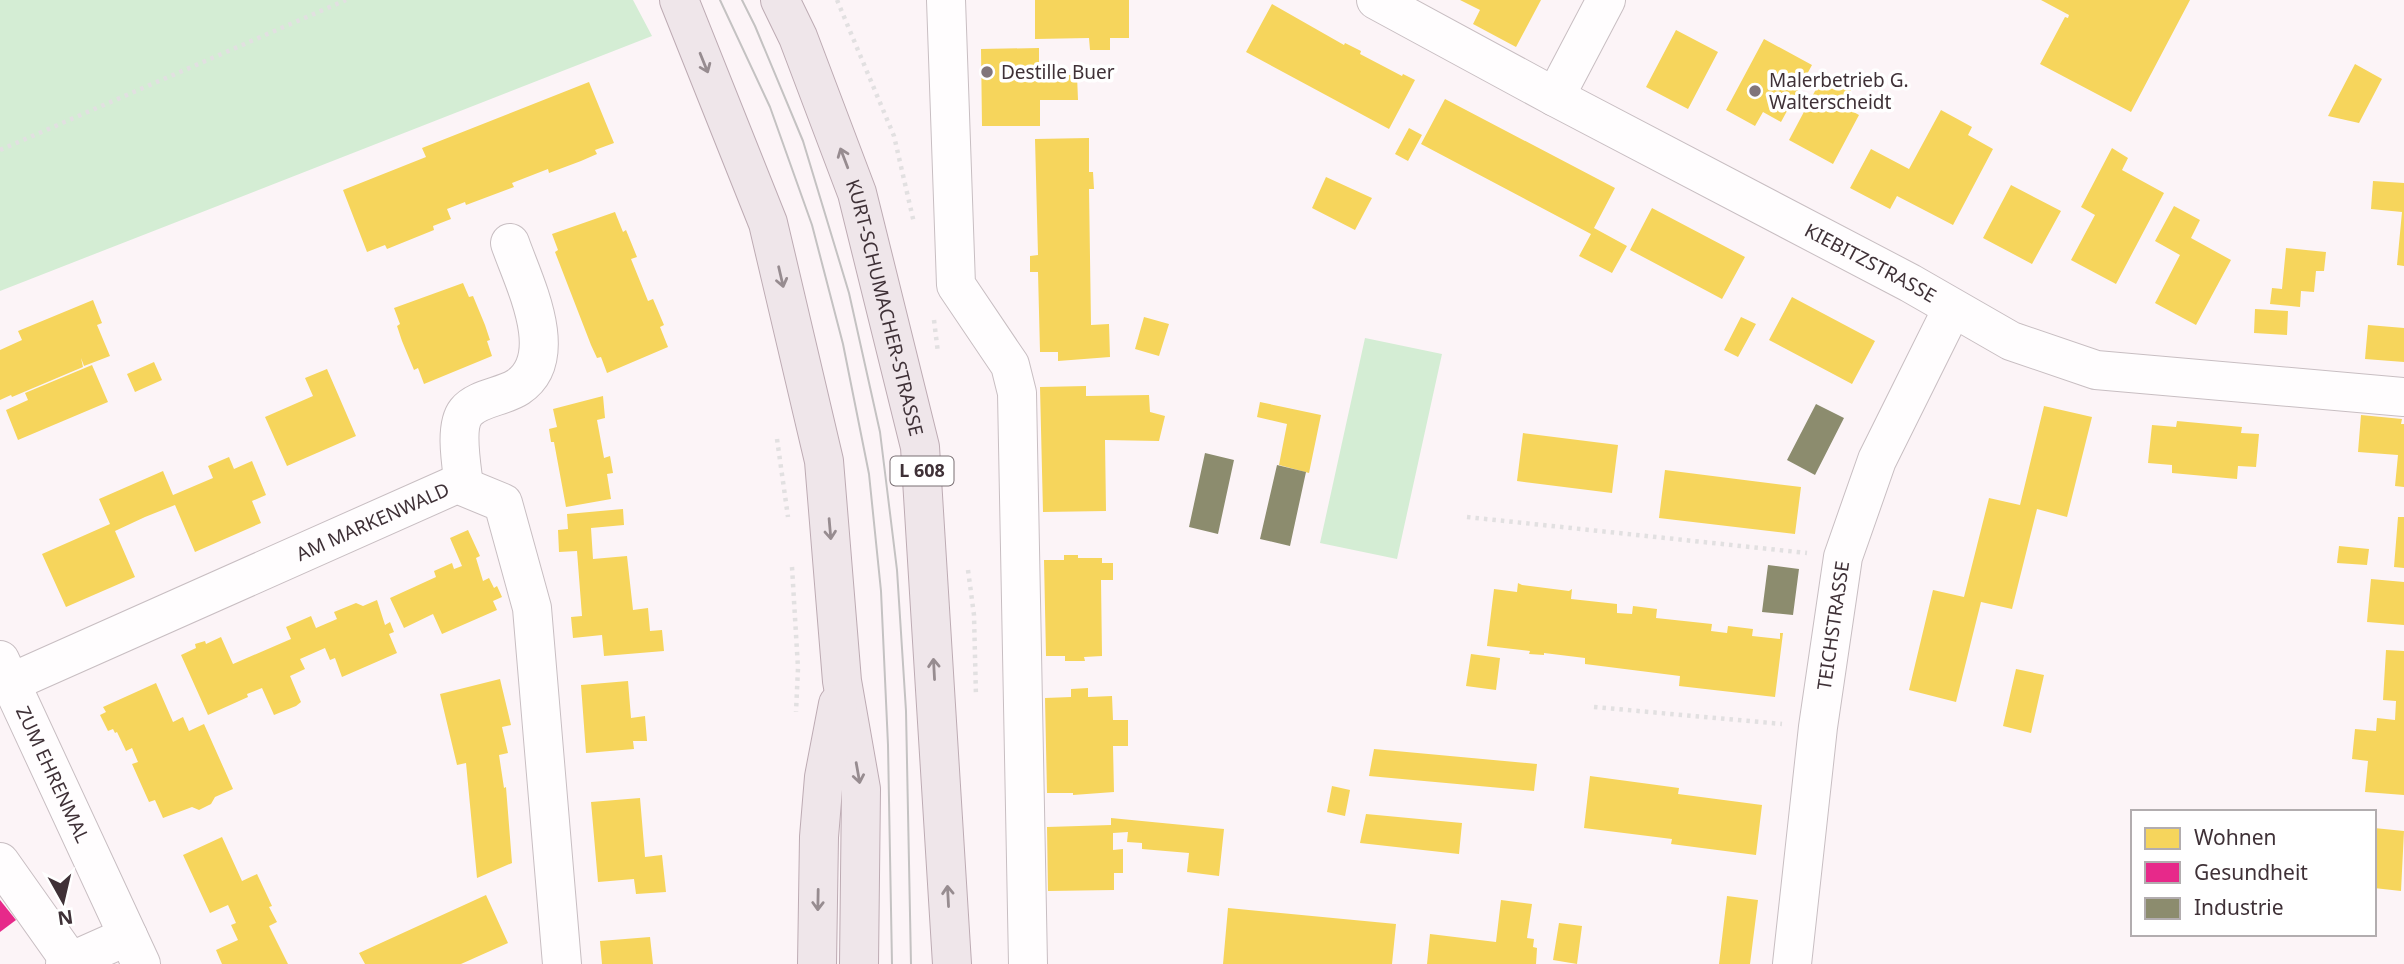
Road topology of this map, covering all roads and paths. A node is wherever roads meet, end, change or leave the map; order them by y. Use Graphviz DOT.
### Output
graph roads {
  1 [pos="346,0"];
  2 [pos="679,0"];
  3 [pos="780,0"];
  4 [pos="946,0"];
  5 [pos="1376,0"];
  6 [pos="1606,0"];
  7 [pos="1555,97"];
  8 [pos="0,150"];
  9 [pos="510,243"];
  10 [pos="1952,309"];
  11 [pos="2404,397"];
  12 [pos="776,431"];
  13 [pos="464,486"];
  14 [pos="1467,517"];
  15 [pos="788,519"];
  16 [pos="1843,557"];
  17 [pos="791,559"];
  18 [pos="5,671"];
  19 [pos="842,681"];
  20 [pos="1594,706"];
  21 [pos="795,720"];
  22 [pos="1818,727"];
  23 [pos="0,862"];
  24 [pos="135,950"];
  25 [pos="1028,961"];
  26 [pos="68,962"];
  27 [pos="562,964"];
  28 [pos="817,964"];
  29 [pos="859,964"];
  30 [pos="952,964"];
  31 [pos="1792,964"];
  1 -- 8 [label="path"];
  2 -- 19 [label="main road, one-way"];
  30 -- 3 [label="main road, KURT-SCHUMACHER-STRASSE / L 608, one-way"];
  4 -- 25 [label="street"];
  5 -- 7 [label="street, KIEBITZSTRASSE"];
  6 -- 7 [label="street"];
  7 -- 10 [label="street, KIEBITZSTRASSE"];
  9 -- 13 [label="street"];
  10 -- 11 [label="street, KIEBITZSTRASSE"];
  10 -- 16 [label="street, TEICHSTRASSE"];
  12 -- 15 [label="path"];
  13 -- 18 [label="street, AM MARKENWALD"];
  13 -- 27 [label="street, AM MARKENWALD"];
  14 -- 16 [label="path"];
  16 -- 22 [label="street, TEICHSTRASSE"];
  17 -- 21 [label="path"];
  18 -- 24 [label="street, ZUM EHRENMAL"];
  19 -- 28 [label="main road, one-way"];
  19 -- 29 [label="main road, one-way"];
  20 -- 22 [label="path"];
  22 -- 31 [label="street, TEICHSTRASSE"];
  23 -- 26 [label="street"];
  24 -- 26 [label="street"];
}
